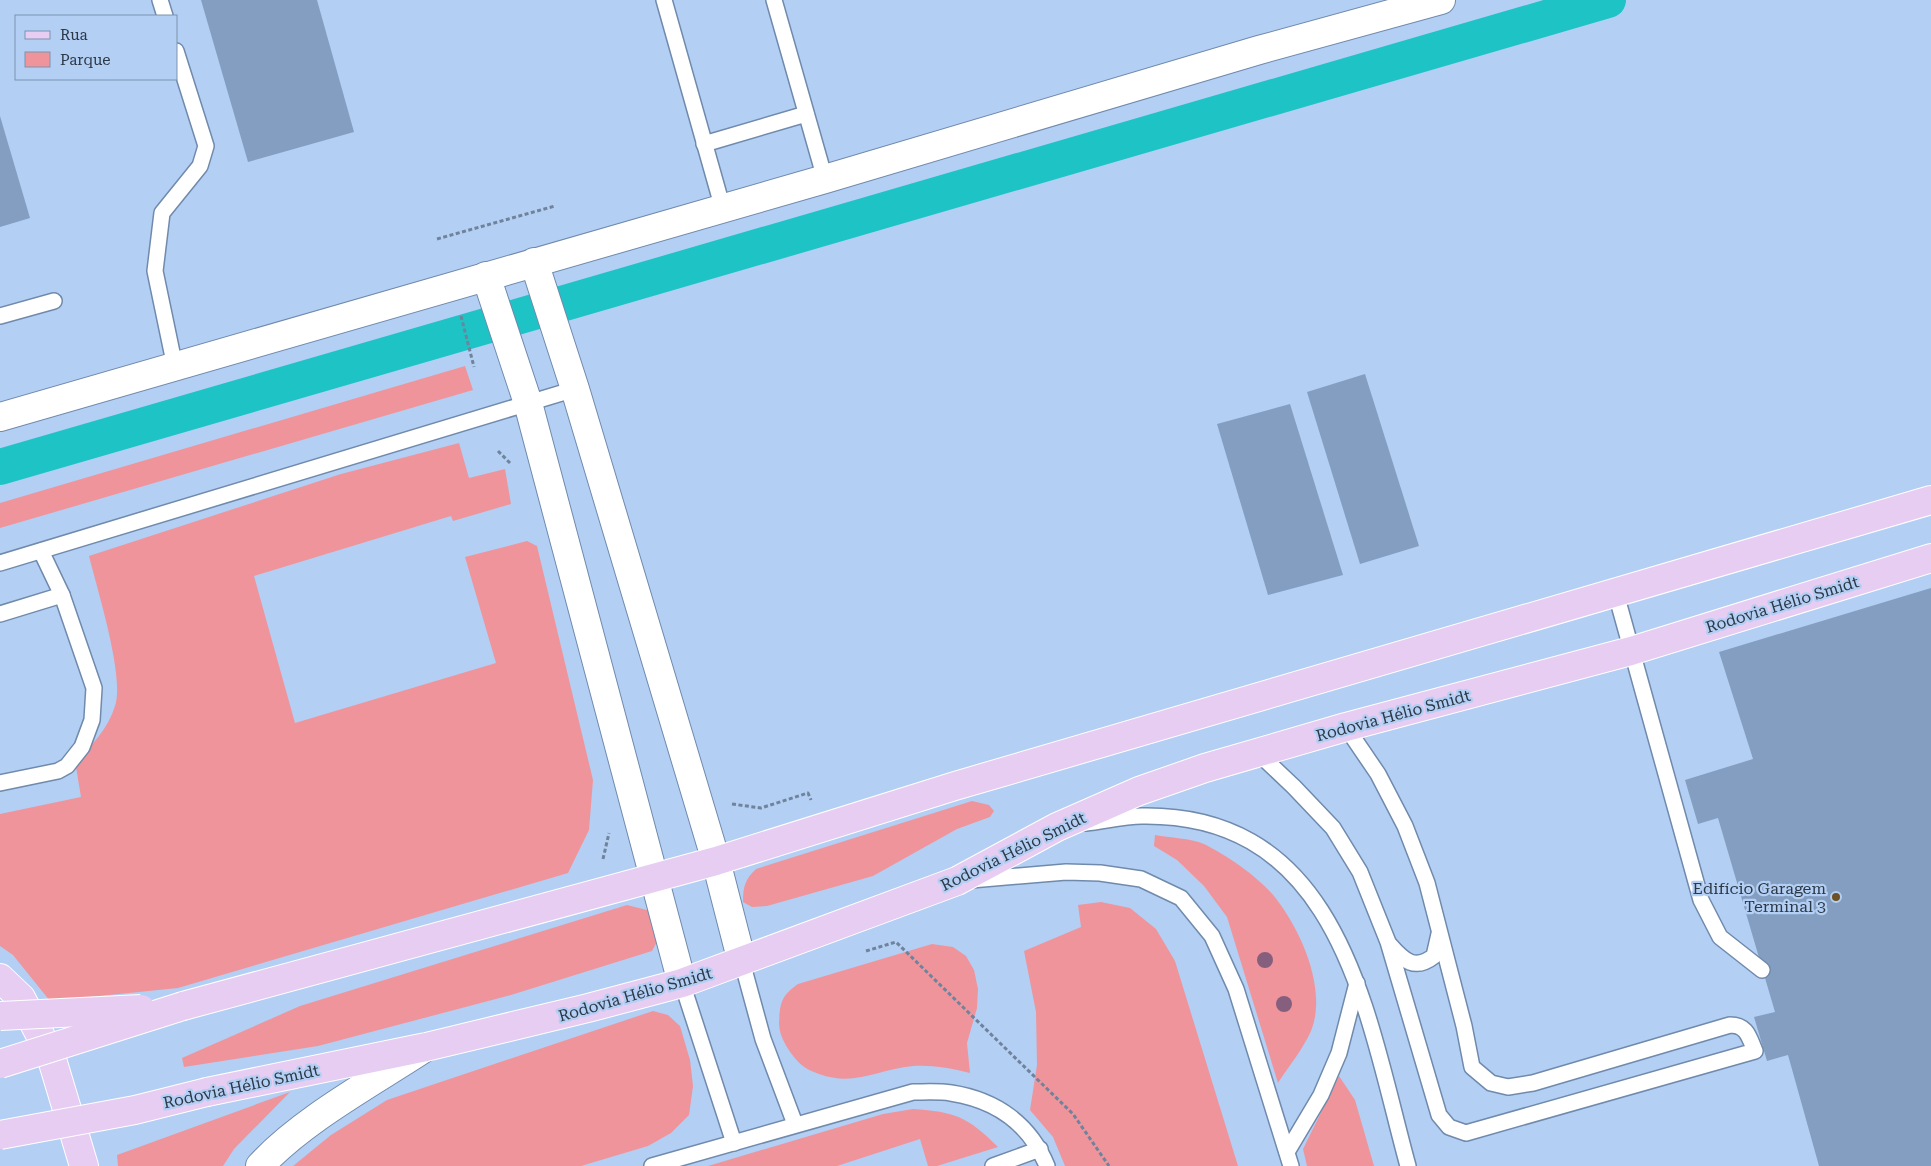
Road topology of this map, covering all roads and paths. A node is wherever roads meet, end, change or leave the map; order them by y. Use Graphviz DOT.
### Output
graph roads {
  1 [pos="160,0"];
  2 [pos="664,0"];
  3 [pos="774,0"];
  4 [pos="1441,0"];
  5 [pos="165,15"];
  6 [pos="178,56"];
  7 [pos="806,114"];
  8 [pos="704,144"];
  9 [pos="825,179"];
  10 [pos="555,206"];
  11 [pos="723,209"];
  12 [pos="438,239"];
  13 [pos="534,262"];
  14 [pos="486,276"];
  15 [pos="54,301"];
  16 [pos="0,316"];
  17 [pos="461,316"];
  18 [pos="175,367"];
  19 [pos="474,368"];
  20 [pos="575,389"];
  21 [pos="528,403"];
  22 [pos="0,417"];
  23 [pos="1931,500"];
  24 [pos="41,551"];
  25 [pos="1931,558"];
  26 [pos="0,564"];
  27 [pos="1616,594"];
  28 [pos="62,595"];
  29 [pos="0,614"];
  30 [pos="1631,651"];
  31 [pos="1346,727"];
  32 [pos="1257,752"];
  33 [pos="0,783"];
  34 [pos="728,801"];
  35 [pos="822,826"];
  36 [pos="1057,827"];
  37 [pos="716,861"];
  38 [pos="655,877"];
  39 [pos="957,881"];
  40 [pos="855,919"];
  41 [pos="1440,930"];
  42 [pos="1388,942"];
  43 [pos="742,962"];
  44 [pos="1762,970"];
  45 [pos="0,978"];
  46 [pos="1358,981"];
  47 [pos="682,982"];
  48 [pos="183,1006"];
  49 [pos="0,1016"];
  50 [pos="426,1047"];
  51 [pos="0,1064"];
  52 [pos="795,1124"];
  53 [pos="0,1135"];
  54 [pos="734,1143"];
  55 [pos="1040,1149"];
  56 [pos="1289,1159"];
  57 [pos="84,1166"];
  58 [pos="260,1166"];
  59 [pos="652,1166"];
  60 [pos="993,1166"];
  61 [pos="1047,1166"];
  62 [pos="1109,1166"];
  63 [pos="1408,1166"];
  1 -- 5 [label="lane"];
  2 -- 8 [label="lane"];
  3 -- 7 [label="lane"];
  4 -- 9 [label="street"];
  6 -- 18 [label="lane"];
  7 -- 8 [label="lane"];
  7 -- 9 [label="lane"];
  8 -- 11 [label="lane"];
  9 -- 11 [label="street"];
  10 -- 12 [label="path"];
  11 -- 13 [label="street"];
  13 -- 14 [label="street"];
  13 -- 20 [label="street"];
  14 -- 18 [label="street"];
  14 -- 21 [label="street"];
  15 -- 16 [label="lane"];
  17 -- 19 [label="path"];
  18 -- 22 [label="street"];
  20 -- 21 [label="lane"];
  20 -- 37 [label="street"];
  21 -- 24 [label="lane"];
  21 -- 38 [label="street"];
  23 -- 27 [label="main road"];
  24 -- 26 [label="lane"];
  24 -- 28 [label="lane"];
  25 -- 30 [label="main road, Rodovia Hélio Smidt"];
  27 -- 30 [label="lane"];
  27 -- 35 [label="main road"];
  28 -- 29 [label="lane"];
  28 -- 33 [label="lane"];
  30 -- 31 [label="main road, Rodovia Hélio Smidt"];
  30 -- 44 [label="lane"];
  31 -- 32 [label="main road, Rodovia Hélio Smidt"];
  31 -- 41 [label="lane"];
  32 -- 36 [label="main road, Rodovia Hélio Smidt"];
  32 -- 42 [label="lane"];
  34 -- 35 [label="path"];
  35 -- 37 [label="main road"];
  36 -- 39 [label="main road, Rodovia Hélio Smidt"];
  36 -- 46 [label="lane"];
  37 -- 38 [label="main road"];
  37 -- 43 [label="street"];
  38 -- 47 [label="street"];
  38 -- 48 [label="main road"];
  39 -- 40 [label="main road, Rodovia Hélio Smidt"];
  39 -- 56 [label="lane"];
  40 -- 43 [label="main road, Rodovia Hélio Smidt"];
  40 -- 62 [label="path"];
  41 -- 42 [label="lane"];
  41 -- 42 [label="lane"];
  43 -- 47 [label="main road, Rodovia Hélio Smidt"];
  43 -- 52 [label="lane"];
  45 -- 57 [label="main road"];
  46 -- 56 [label="lane"];
  46 -- 63 [label="lane"];
  47 -- 50 [label="main road, Rodovia Hélio Smidt"];
  47 -- 54 [label="lane"];
  48 -- 49 [label="main road, bridge"];
  48 -- 51 [label="main road, bridge"];
  50 -- 53 [label="main road, Rodovia Hélio Smidt, bridge"];
  50 -- 58 [label="street"];
  52 -- 54 [label="lane"];
  52 -- 55 [label="lane"];
  54 -- 59 [label="lane"];
  55 -- 60 [label="lane"];
  55 -- 61 [label="lane"];
}
